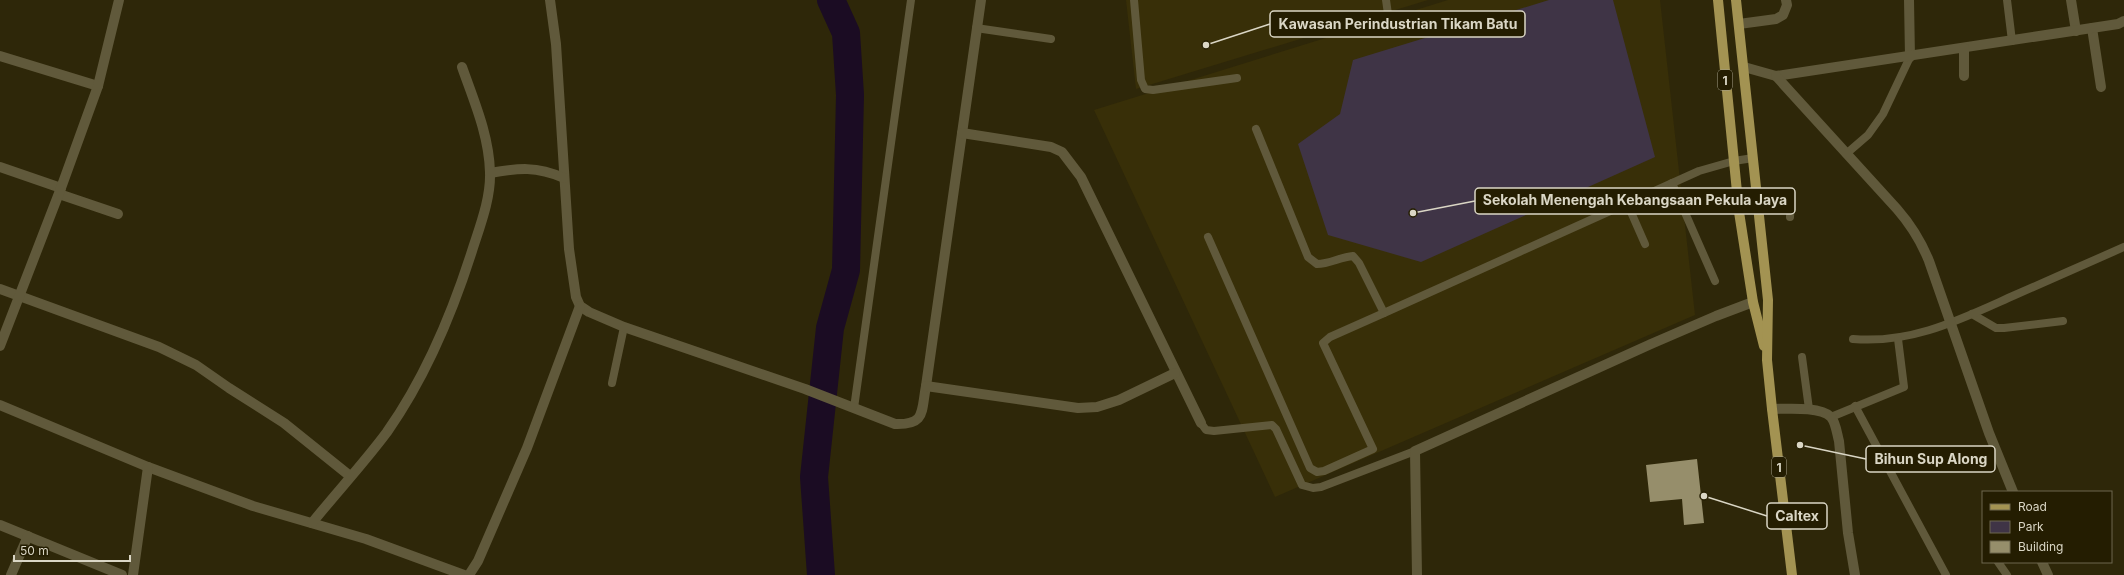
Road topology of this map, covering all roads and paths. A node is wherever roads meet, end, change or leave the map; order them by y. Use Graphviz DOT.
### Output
graph roads {
  1 [pos="119,0"];
  2 [pos="550,0"];
  3 [pos="911,0"];
  4 [pos="981,0"];
  5 [pos="1134,0"];
  6 [pos="1386,0"];
  7 [pos="1718,0"];
  8 [pos="1736,0"];
  9 [pos="1786,0"];
  10 [pos="1909,0"];
  11 [pos="2007,0"];
  12 [pos="2071,0"];
  13 [pos="1388,14"];
  14 [pos="2124,21"];
  15 [pos="1739,24"];
  16 [pos="976,28"];
  17 [pos="2092,28"];
  18 [pos="2076,31"];
  19 [pos="1051,39"];
  20 [pos="2012,40"];
  21 [pos="1964,48"];
  22 [pos="0,56"];
  23 [pos="1910,56"];
  24 [pos="462,67"];
  25 [pos="1744,67"];
  26 [pos="1776,76"];
  27 [pos="1964,76"];
  28 [pos="1237,78"];
  29 [pos="98,86"];
  30 [pos="2101,87"];
  31 [pos="1256,129"];
  32 [pos="962,133"];
  33 [pos="1846,154"];
  34 [pos="1753,158"];
  35 [pos="1734,161"];
  36 [pos="0,167"];
  37 [pos="490,173"];
  38 [pos="564,178"];
  39 [pos="1672,183"];
  40 [pos="60,191"];
  41 [pos="1757,194"];
  42 [pos="1627,203"];
  43 [pos="118,214"];
  44 [pos="1790,218"];
  45 [pos="1208,237"];
  46 [pos="1645,244"];
  47 [pos="2124,247"];
  48 [pos="1715,281"];
  49 [pos="0,289"];
  50 [pos="19,296"];
  51 [pos="1753,302"];
  52 [pos="580,306"];
  53 [pos="1384,312"];
  54 [pos="1972,314"];
  55 [pos="2063,321"];
  56 [pos="1950,324"];
  57 [pos="624,327"];
  58 [pos="1852,339"];
  59 [pos="1898,339"];
  60 [pos="0,346"];
  61 [pos="1802,357"];
  62 [pos="1767,360"];
  63 [pos="1175,373"];
  64 [pos="612,383"];
  65 [pos="926,386"];
  66 [pos="0,405"];
  67 [pos="1855,406"];
  68 [pos="854,408"];
  69 [pos="1772,409"];
  70 [pos="1809,410"];
  71 [pos="1831,417"];
  72 [pos="1201,423"];
  73 [pos="1415,451"];
  74 [pos="148,467"];
  75 [pos="350,476"];
  76 [pos="2013,491"];
  77 [pos="312,523"];
  78 [pos="0,525"];
  79 [pos="28,536"];
  80 [pos="1999,563"];
  81 [pos="2042,563"];
  82 [pos="11,575"];
  83 [pos="122,575"];
  84 [pos="133,575"];
  85 [pos="464,575"];
  86 [pos="469,575"];
  87 [pos="1417,575"];
  88 [pos="1792,575"];
  89 [pos="1856,575"];
  90 [pos="1946,575"];
  91 [pos="2007,575"];
  92 [pos="2048,575"];
  1 -- 29 [label="street"];
  2 -- 38 [label="street"];
  3 -- 68 [label="lane"];
  4 -- 16 [label="street"];
  5 -- 28 [label="lane"];
  6 -- 13 [label="lane"];
  7 -- 35 [label="main road, 1"];
  8 -- 15 [label="main road, 1"];
  9 -- 15 [label="street"];
  10 -- 23 [label="street"];
  11 -- 20 [label="lane"];
  12 -- 18 [label="street"];
  14 -- 17 [label="street"];
  15 -- 25 [label="main road, 1"];
  16 -- 19 [label="lane"];
  16 -- 32 [label="street"];
  17 -- 18 [label="street"];
  17 -- 30 [label="street"];
  18 -- 20 [label="street"];
  20 -- 21 [label="street"];
  21 -- 23 [label="street"];
  21 -- 27 [label="street"];
  22 -- 29 [label="street"];
  23 -- 26 [label="street"];
  23 -- 33 [label="lane"];
  24 -- 37 [label="street"];
  25 -- 26 [label="street"];
  25 -- 34 [label="main road, 1"];
  26 -- 33 [label="street"];
  29 -- 40 [label="street"];
  31 -- 53 [label="lane"];
  32 -- 63 [label="street"];
  32 -- 65 [label="street"];
  33 -- 56 [label="street"];
  34 -- 35 [label="lane"];
  34 -- 41 [label="main road, 1"];
  35 -- 39 [label="lane"];
  35 -- 51 [label="main road, 1"];
  36 -- 40 [label="street"];
  37 -- 38 [label="street"];
  37 -- 75 [label="street"];
  38 -- 52 [label="street"];
  39 -- 42 [label="lane"];
  39 -- 48 [label="lane"];
  40 -- 43 [label="street"];
  40 -- 50 [label="street"];
  41 -- 44 [label="lane"];
  41 -- 62 [label="main road, 1"];
  42 -- 46 [label="lane"];
  42 -- 53 [label="lane"];
  45 -- 53 [label="lane"];
  47 -- 54 [label="lane"];
  49 -- 50 [label="street"];
  50 -- 60 [label="street"];
  50 -- 75 [label="street"];
  51 -- 62 [label="main road, 1"];
  51 -- 73 [label="street"];
  52 -- 57 [label="street"];
  52 -- 86 [label="street"];
  54 -- 55 [label="lane"];
  54 -- 56 [label="lane"];
  56 -- 59 [label="lane"];
  56 -- 76 [label="street"];
  57 -- 64 [label="lane"];
  57 -- 68 [label="street"];
  58 -- 59 [label="lane"];
  59 -- 67 [label="lane"];
  61 -- 70 [label="lane"];
  62 -- 69 [label="main road, 1"];
  63 -- 65 [label="street"];
  63 -- 72 [label="street"];
  65 -- 68 [label="street"];
  66 -- 74 [label="street"];
  67 -- 71 [label="lane"];
  67 -- 90 [label="lane"];
  69 -- 70 [label="street"];
  69 -- 88 [label="main road, 1"];
  70 -- 71 [label="street"];
  71 -- 89 [label="street"];
  72 -- 73 [label="lane"];
  73 -- 87 [label="street"];
  74 -- 77 [label="street"];
  74 -- 84 [label="street"];
  75 -- 77 [label="street"];
  77 -- 85 [label="street"];
  78 -- 79 [label="street"];
  79 -- 82 [label="street"];
  79 -- 83 [label="street"];
  80 -- 91 [label="lane"];
  81 -- 92 [label="street"];
}
